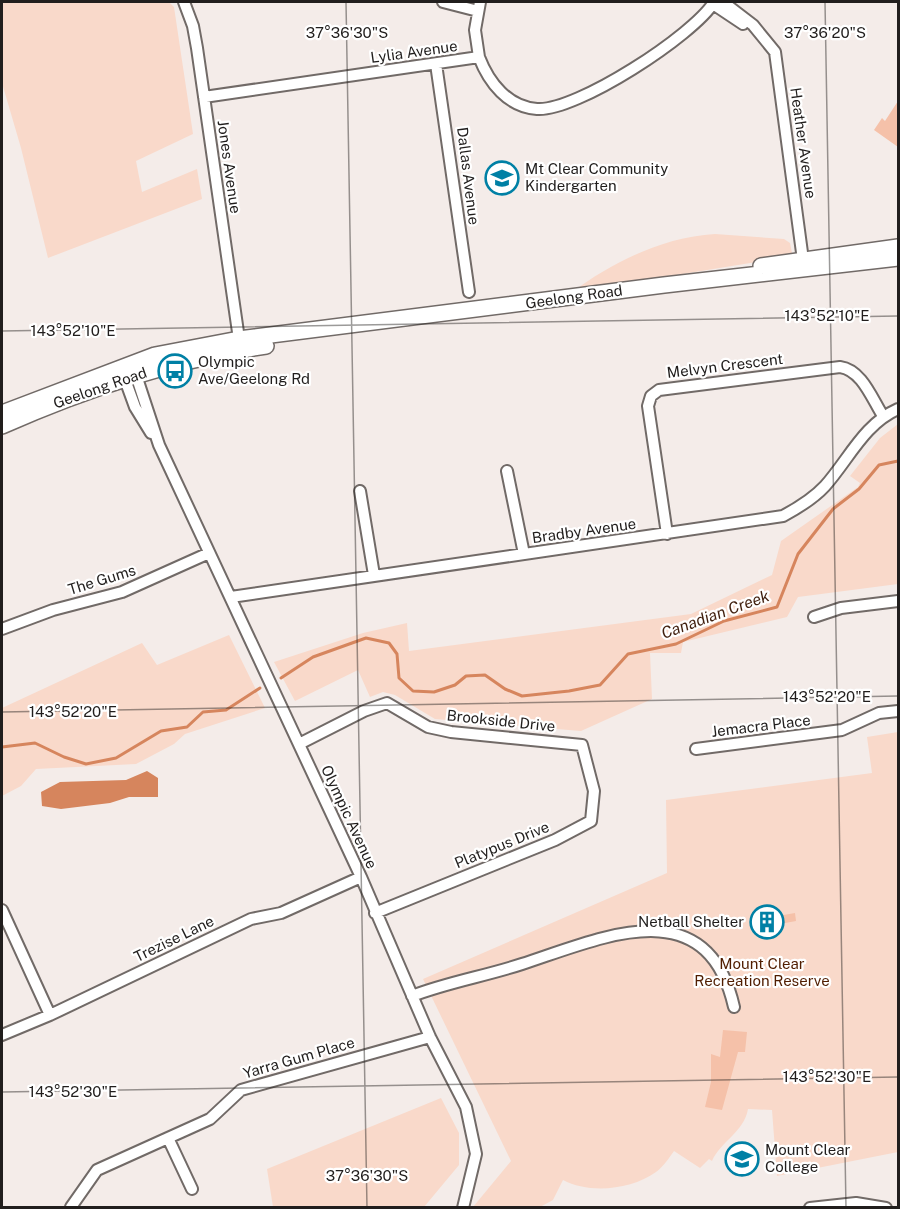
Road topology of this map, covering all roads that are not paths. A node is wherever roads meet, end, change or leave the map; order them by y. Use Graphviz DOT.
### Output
graph roads {
  1 [pos="184,2"];
  2 [pos="443,2"];
  3 [pos="717,2"];
  4 [pos="479,6"];
  5 [pos="479,57"];
  6 [pos="436,64"];
  7 [pos="204,97"];
  8 [pos="898,247"];
  9 [pos="898,258"];
  10 [pos="804,265"];
  11 [pos="469,292"];
  12 [pos="240,344"];
  13 [pos="128,371"];
  14 [pos="898,409"];
  15 [pos="2,413"];
  16 [pos="884,416"];
  17 [pos="2,426"];
  18 [pos="507,471"];
  19 [pos="360,491"];
  20 [pos="667,534"];
  21 [pos="209,553"];
  22 [pos="524,554"];
  23 [pos="374,575"];
  24 [pos="231,597"];
  25 [pos="898,601"];
  26 [pos="814,617"];
  27 [pos="2,629"];
  28 [pos="898,711"];
  29 [pos="299,744"];
  30 [pos="696,749"];
  31 [pos="589,770"];
  32 [pos="361,877"];
  33 [pos="2,910"];
  34 [pos="375,913"];
  35 [pos="412,996"];
  36 [pos="734,1007"];
  37 [pos="50,1015"];
  38 [pos="2,1035"];
  39 [pos="430,1037"];
  40 [pos="168,1138"];
  41 [pos="192,1189"];
  42 [pos="71,1207"];
  43 [pos="463,1208"];
  44 [pos="810,1208"];
  45 [pos="886,1208"];
  1 -- 7 [label="street, Jones Avenue"];
  2 -- 4 [label="street"];
  3 -- 5 [label="street, Lylia Avenue"];
  3 -- 10 [label="street, Heather Avenue"];
  4 -- 5 [label="street"];
  5 -- 6 [label="street, Lylia Avenue"];
  6 -- 7 [label="street, Lylia Avenue"];
  6 -- 11 [label="street, Dallas Avenue"];
  7 -- 12 [label="street, Jones Avenue"];
  8 -- 10 [label="main road, Geelong Road"];
  9 -- 10 [label="main road, Geelong Road"];
  10 -- 12 [label="main road, Geelong Road"];
  12 -- 13 [label="main road, Geelong Road"];
  13 -- 15 [label="main road, Geelong Road"];
  13 -- 17 [label="main road, Geelong Road"];
  13 -- 21 [label="street, Olympic Avenue"];
  14 -- 16 [label="street, Bradby Avenue"];
  16 -- 20 [label="street, Bradby Avenue"];
  16 -- 20 [label="street, Melvyn Crescent"];
  18 -- 22 [label="street"];
  19 -- 23 [label="street"];
  20 -- 22 [label="street, Bradby Avenue"];
  21 -- 24 [label="street, Olympic Avenue"];
  21 -- 27 [label="street, The Gums"];
  22 -- 23 [label="street, Bradby Avenue"];
  23 -- 24 [label="street, Bradby Avenue"];
  24 -- 29 [label="street, Olympic Avenue"];
  25 -- 26 [label="street"];
  28 -- 30 [label="street, Jemacra Place"];
  29 -- 31 [label="street, Brookside Drive"];
  29 -- 32 [label="street, Olympic Avenue"];
  31 -- 34 [label="street, Platypus Drive"];
  32 -- 34 [label="street, Olympic Avenue"];
  32 -- 37 [label="street, Trezise Lane"];
  33 -- 37 [label="street"];
  34 -- 35 [label="street, Olympic Avenue"];
  35 -- 36 [label="street"];
  35 -- 39 [label="street, Olympic Avenue"];
  37 -- 38 [label="street, Trezise Lane"];
  39 -- 40 [label="street, Yarra Gum Place"];
  39 -- 43 [label="street, Olympic Avenue"];
  40 -- 41 [label="street"];
  40 -- 42 [label="street, Yarra Gum Place"];
  44 -- 45 [label="street"];
}
